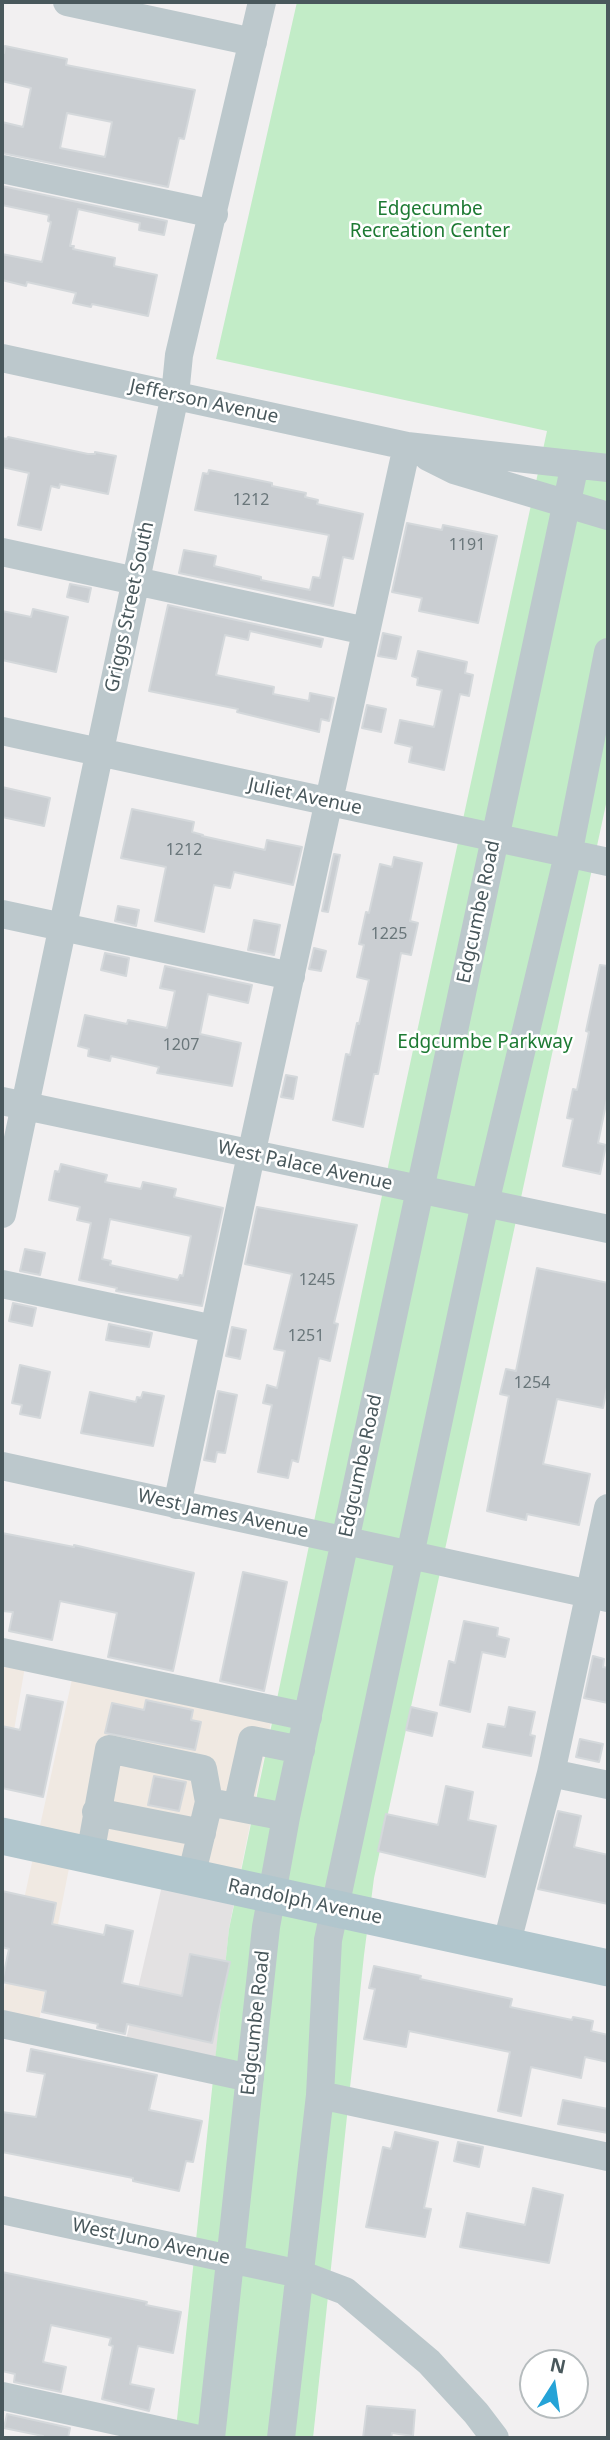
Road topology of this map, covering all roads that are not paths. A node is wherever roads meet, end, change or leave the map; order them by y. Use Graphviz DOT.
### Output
graph roads {
  1 [pos="67,2"];
  2 [pos="261,2"];
  3 [pos="253,43"];
  4 [pos="2,169"];
  5 [pos="214,214"];
  6 [pos="2,358"];
  7 [pos="175,395"];
  8 [pos="407,446"];
  9 [pos="575,464"];
  10 [pos="608,468"];
  11 [pos="567,503"];
  12 [pos="608,516"];
  13 [pos="2,552"];
  14 [pos="135,581"];
  15 [pos="366,631"];
  16 [pos="608,652"];
  17 [pos="2,732"];
  18 [pos="100,753"];
  19 [pos="330,803"];
  20 [pos="494,838"];
  21 [pos="568,855"];
  22 [pos="608,862"];
  23 [pos="2,914"];
  24 [pos="63,928"];
  25 [pos="291,976"];
  26 [pos="13,1103"];
  27 [pos="251,1155"];
  28 [pos="421,1190"];
  29 [pos="485,1203"];
  30 [pos="2,1214"];
  31 [pos="608,1229"];
  32 [pos="2,1284"];
  33 [pos="214,1329"];
  34 [pos="2,1466"];
  35 [pos="177,1504"];
  36 [pos="608,1508"];
  37 [pos="345,1541"];
  38 [pos="411,1555"];
  39 [pos="599,1596"];
  40 [pos="2,1652"];
  41 [pos="308,1717"];
  42 [pos="300,1750"];
  43 [pos="551,1773"];
  44 [pos="608,1785"];
  45 [pos="209,1802"];
  46 [pos="237,1807"];
  47 [pos="96,1812"];
  48 [pos="286,1817"];
  49 [pos="202,1833"];
  50 [pos="2,1836"];
  51 [pos="90,1855"];
  52 [pos="191,1877"];
  53 [pos="272,1895"];
  54 [pos="335,1908"];
  55 [pos="506,1946"];
  56 [pos="608,1968"];
  57 [pos="2,2024"];
  58 [pos="250,2078"];
  59 [pos="320,2095"];
  60 [pos="608,2157"];
  61 [pos="2,2210"];
  62 [pos="229,2259"];
  63 [pos="300,2274"];
  64 [pos="2,2396"];
  65 [pos="194,2438"];
  66 [pos="211,2438"];
  67 [pos="281,2438"];
  68 [pos="495,2438"];
  1 -- 3 [label="street"];
  2 -- 3 [label="street, Griggs Street South"];
  3 -- 5 [label="street, Griggs Street South"];
  4 -- 5 [label="street"];
  5 -- 7 [label="street, Griggs Street South"];
  6 -- 7 [label="street, Jefferson Avenue"];
  7 -- 8 [label="street, Jefferson Avenue"];
  7 -- 14 [label="street, Griggs Street South"];
  8 -- 9 [label="street, Jefferson Avenue"];
  8 -- 11 [label="street, Jefferson Avenue"];
  8 -- 15 [label="street"];
  9 -- 10 [label="street"];
  9 -- 11 [label="street, Edgcumbe Road"];
  11 -- 12 [label="street"];
  11 -- 20 [label="street, Edgcumbe Road"];
  13 -- 14 [label="street"];
  14 -- 15 [label="street"];
  14 -- 18 [label="street, Griggs Street South"];
  15 -- 19 [label="street"];
  16 -- 21 [label="street"];
  17 -- 18 [label="street, Juliet Avenue"];
  18 -- 19 [label="street, Juliet Avenue"];
  18 -- 24 [label="street, Griggs Street South"];
  19 -- 20 [label="street, Juliet Avenue"];
  19 -- 25 [label="street"];
  20 -- 21 [label="street, Juliet Avenue"];
  20 -- 28 [label="street, Edgcumbe Road"];
  21 -- 22 [label="street, Juliet Avenue"];
  21 -- 29 [label="street"];
  23 -- 24 [label="street"];
  24 -- 25 [label="street"];
  24 -- 26 [label="street, Griggs Street South"];
  25 -- 27 [label="street"];
  26 -- 27 [label="street, West Palace Avenue"];
  26 -- 30 [label="street, Griggs Street South"];
  27 -- 28 [label="street, West Palace Avenue"];
  27 -- 33 [label="street"];
  28 -- 29 [label="street, West Palace Avenue"];
  28 -- 37 [label="street, Edgcumbe Road"];
  29 -- 31 [label="street, West Palace Avenue"];
  29 -- 38 [label="street"];
  32 -- 33 [label="street"];
  33 -- 35 [label="street"];
  34 -- 35 [label="street, West James Avenue"];
  35 -- 37 [label="street, West James Avenue"];
  36 -- 39 [label="street"];
  37 -- 38 [label="street, West James Avenue"];
  37 -- 41 [label="street, Edgcumbe Road"];
  38 -- 39 [label="street, West James Avenue"];
  38 -- 54 [label="street"];
  39 -- 43 [label="street"];
  40 -- 41 [label="street"];
  41 -- 42 [label="street, Edgcumbe Road"];
  42 -- 46 [label="street"];
  42 -- 48 [label="street, Edgcumbe Road"];
  43 -- 44 [label="street"];
  43 -- 55 [label="street"];
  45 -- 46 [label="street"];
  45 -- 47 [label="street"];
  45 -- 49 [label="street"];
  46 -- 48 [label="street"];
  47 -- 49 [label="street"];
  47 -- 51 [label="street"];
  48 -- 53 [label="street, Edgcumbe Road"];
  49 -- 52 [label="street"];
  50 -- 51 [label="main road, Randolph Avenue"];
  51 -- 52 [label="main road, Randolph Avenue"];
  52 -- 53 [label="main road, Randolph Avenue"];
  53 -- 54 [label="main road, Randolph Avenue"];
  53 -- 58 [label="street, Edgcumbe Road"];
  54 -- 55 [label="main road, Randolph Avenue"];
  54 -- 59 [label="street"];
  55 -- 56 [label="main road, Randolph Avenue"];
  57 -- 58 [label="street"];
  58 -- 62 [label="street, Edgcumbe Road"];
  59 -- 60 [label="street"];
  59 -- 63 [label="street"];
  61 -- 62 [label="street, West Juno Avenue"];
  62 -- 63 [label="street, West Juno Avenue"];
  62 -- 66 [label="street, Edgcumbe Road"];
  63 -- 67 [label="street"];
  63 -- 68 [label="street, West Juno Avenue"];
  64 -- 65 [label="street"];
}
